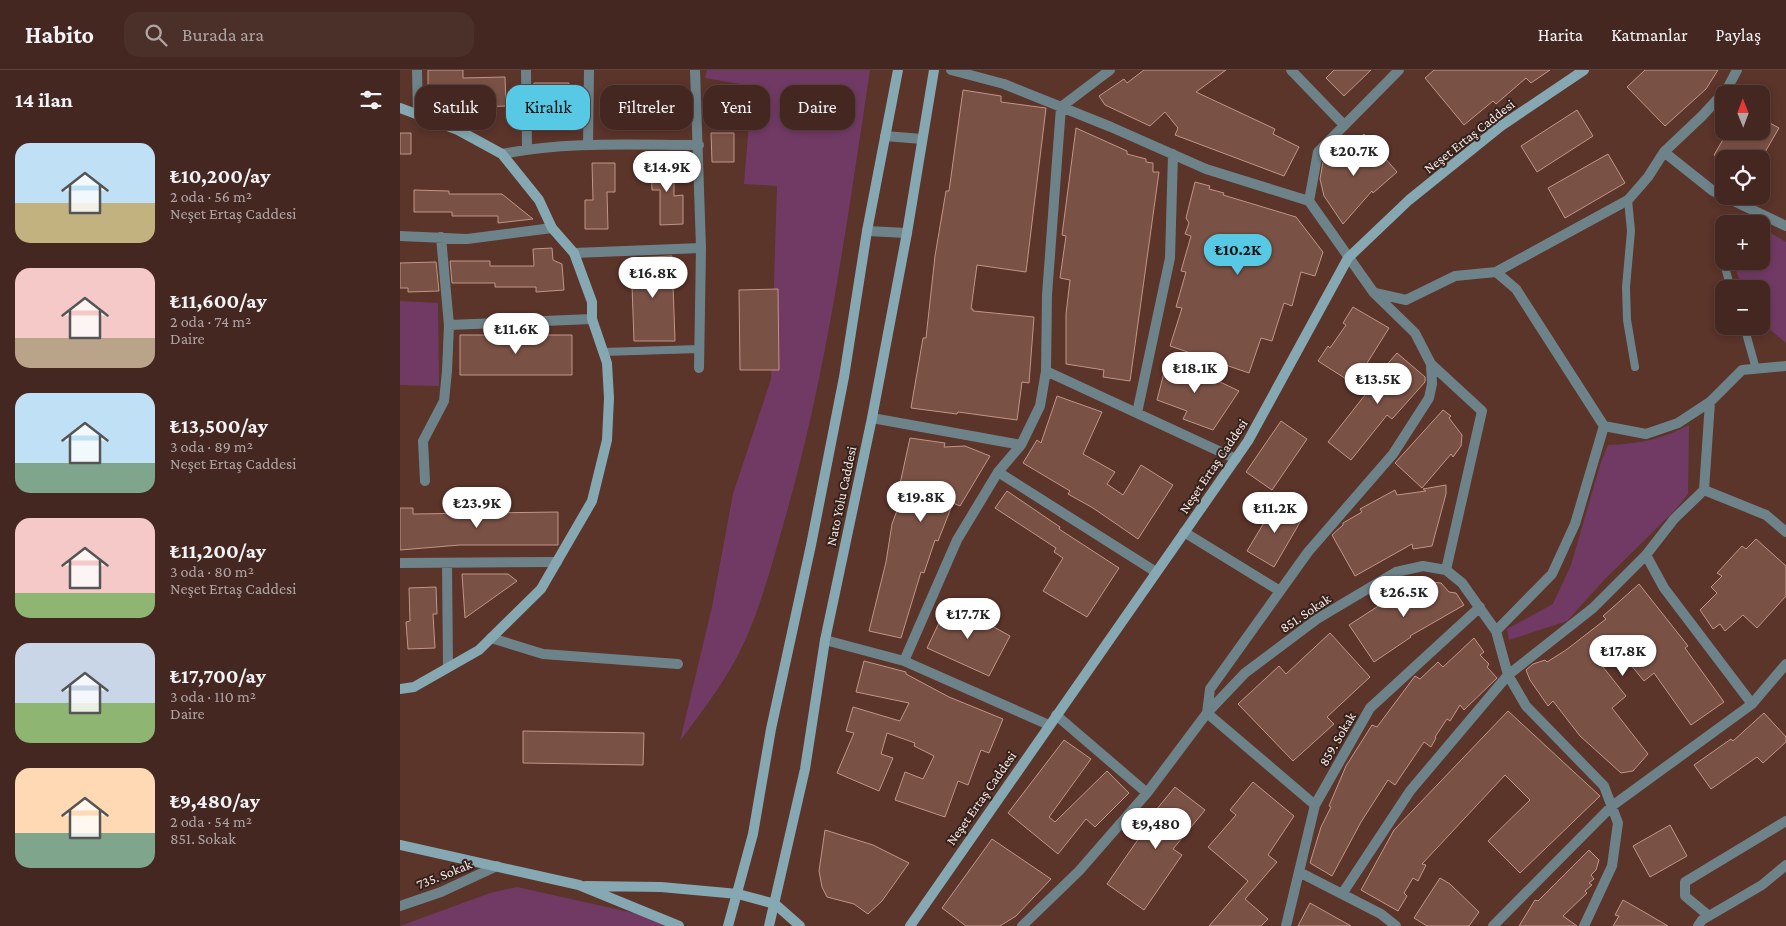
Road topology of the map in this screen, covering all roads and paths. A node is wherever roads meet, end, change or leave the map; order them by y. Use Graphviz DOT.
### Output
graph roads {
  1 [pos="417,70"];
  2 [pos="526,70"];
  3 [pos="589,70"];
  4 [pos="695,70"];
  5 [pos="898,70"];
  6 [pos="934,70"];
  7 [pos="951,70"];
  8 [pos="1110,70"];
  9 [pos="1290,70"];
  10 [pos="1399,70"];
  11 [pos="1584,70"];
  12 [pos="1737,70"];
  13 [pos="417,85"];
  14 [pos="1061,107"];
  15 [pos="400,108"];
  16 [pos="415,113"];
  17 [pos="1343,124"];
  18 [pos="458,130"];
  19 [pos="886,136"];
  20 [pos="922,140"];
  21 [pos="588,145"];
  22 [pos="699,145"];
  23 [pos="528,149"];
  24 [pos="1664,152"];
  25 [pos="502,154"];
  26 [pos="1172,154"];
  27 [pos="1628,200"];
  28 [pos="1309,201"];
  29 [pos="1786,226"];
  30 [pos="552,228"];
  31 [pos="867,230"];
  32 [pos="907,233"];
  33 [pos="400,236"];
  34 [pos="441,237"];
  35 [pos="701,248"];
  36 [pos="574,253"];
  37 [pos="1348,258"];
  38 [pos="1496,272"];
  39 [pos="1374,293"];
  40 [pos="592,319"];
  41 [pos="449,326"];
  42 [pos="1747,335"];
  43 [pos="699,349"];
  44 [pos="603,352"];
  45 [pos="1431,364"];
  46 [pos="1786,366"];
  47 [pos="1635,367"];
  48 [pos="699,368"];
  49 [pos="1756,369"];
  50 [pos="1046,371"];
  51 [pos="1710,402"];
  52 [pos="1137,413"];
  53 [pos="872,418"];
  54 [pos="1604,426"];
  55 [pos="1021,445"];
  56 [pos="1236,459"];
  57 [pos="998,472"];
  58 [pos="426,481"];
  59 [pos="1704,490"];
  60 [pos="1184,532"];
  61 [pos="1786,532"];
  62 [pos="1646,555"];
  63 [pos="557,562"];
  64 [pos="400,563"];
  65 [pos="447,563"];
  66 [pos="1446,570"];
  67 [pos="1156,572"];
  68 [pos="1280,591"];
  69 [pos="1480,608"];
  70 [pos="1496,631"];
  71 [pos="491,638"];
  72 [pos="825,640"];
  73 [pos="904,661"];
  74 [pos="678,664"];
  75 [pos="1786,664"];
  76 [pos="448,667"];
  77 [pos="1508,674"];
  78 [pos="400,689"];
  79 [pos="1752,704"];
  80 [pos="1207,713"];
  81 [pos="1056,715"];
  82 [pos="1049,725"];
  83 [pos="1147,794"];
  84 [pos="1315,805"];
  85 [pos="1612,806"];
  86 [pos="1786,821"];
  87 [pos="400,845"];
  88 [pos="1786,865"];
  89 [pos="497,866"];
  90 [pos="1299,872"];
  91 [pos="579,885"];
  92 [pos="738,894"];
  93 [pos="1342,894"];
  94 [pos="1690,899"];
  95 [pos="1678,900"];
  96 [pos="774,904"];
  97 [pos="400,906"];
  98 [pos="1709,916"];
  99 [pos="679,926"];
  100 [pos="728,926"];
  101 [pos="769,926"];
  102 [pos="800,926"];
  103 [pos="910,926"];
  104 [pos="1022,926"];
  105 [pos="1286,926"];
  106 [pos="1396,926"];
  107 [pos="1493,926"];
  108 [pos="1584,926"];
  109 [pos="1698,926"];
  1 -- 13 [label="street"];
  2 -- 23 [label="street"];
  3 -- 21 [label="street"];
  4 -- 22 [label="street"];
  5 -- 19 [label="main road"];
  6 -- 20 [label="main road, Nato Yolu Caddesi"];
  7 -- 14 [label="street"];
  8 -- 14 [label="street"];
  9 -- 17 [label="street"];
  10 -- 17 [label="street"];
  11 -- 37 [label="main road, Neşet Ertaş Caddesi"];
  12 -- 24 [label="street"];
  14 -- 26 [label="street"];
  14 -- 50 [label="street"];
  15 -- 16 [label="main road"];
  17 -- 28 [label="street"];
  18 -- 25 [label="main road"];
  19 -- 20 [label="street"];
  19 -- 31 [label="main road"];
  20 -- 32 [label="main road, Nato Yolu Caddesi"];
  21 -- 22 [label="street"];
  21 -- 23 [label="street"];
  22 -- 35 [label="street"];
  23 -- 25 [label="street"];
  24 -- 27 [label="street"];
  24 -- 29 [label="street"];
  25 -- 30 [label="main road"];
  26 -- 28 [label="street"];
  26 -- 52 [label="street"];
  27 -- 38 [label="street"];
  27 -- 47 [label="lane"];
  28 -- 37 [label="street"];
  30 -- 34 [label="street"];
  30 -- 36 [label="main road"];
  31 -- 32 [label="street"];
  31 -- 92 [label="main road"];
  32 -- 53 [label="main road, Nato Yolu Caddesi"];
  33 -- 34 [label="street"];
  34 -- 41 [label="street"];
  35 -- 36 [label="street"];
  35 -- 43 [label="street"];
  36 -- 40 [label="main road"];
  37 -- 39 [label="street"];
  37 -- 56 [label="main road, Neşet Ertaş Caddesi"];
  38 -- 39 [label="street"];
  38 -- 54 [label="street"];
  39 -- 45 [label="street"];
  40 -- 41 [label="street"];
  40 -- 44 [label="main road"];
  41 -- 58 [label="street"];
  42 -- 49 [label="lane"];
  43 -- 44 [label="lane"];
  43 -- 48 [label="street"];
  44 -- 63 [label="main road"];
  45 -- 66 [label="street"];
  45 -- 68 [label="street"];
  46 -- 49 [label="street"];
  49 -- 51 [label="street"];
  50 -- 52 [label="street"];
  50 -- 55 [label="street"];
  51 -- 54 [label="street"];
  51 -- 59 [label="street"];
  52 -- 56 [label="street"];
  53 -- 55 [label="street"];
  53 -- 72 [label="main road, Nato Yolu Caddesi"];
  54 -- 70 [label="street"];
  55 -- 57 [label="street"];
  56 -- 60 [label="main road, Neşet Ertaş Caddesi"];
  57 -- 67 [label="street"];
  57 -- 73 [label="street"];
  59 -- 61 [label="street"];
  59 -- 62 [label="street"];
  60 -- 67 [label="main road, Neşet Ertaş Caddesi"];
  60 -- 68 [label="street"];
  62 -- 77 [label="street"];
  62 -- 79 [label="street"];
  63 -- 65 [label="street"];
  63 -- 71 [label="main road"];
  64 -- 65 [label="street"];
  65 -- 76 [label="street"];
  66 -- 69 [label="street"];
  66 -- 80 [label="street, 851. Sokak"];
  67 -- 81 [label="main road, Neşet Ertaş Caddesi"];
  68 -- 80 [label="street"];
  69 -- 70 [label="street"];
  69 -- 84 [label="street, 859. Sokak"];
  70 -- 77 [label="street"];
  71 -- 74 [label="street"];
  71 -- 76 [label="main road"];
  72 -- 73 [label="street"];
  72 -- 96 [label="main road, Nato Yolu Caddesi"];
  73 -- 82 [label="street"];
  75 -- 79 [label="street"];
  76 -- 78 [label="main road"];
  77 -- 85 [label="street"];
  77 -- 93 [label="street"];
  79 -- 85 [label="street"];
  80 -- 83 [label="street, 851. Sokak"];
  80 -- 84 [label="street"];
  81 -- 82 [label="main road, Neşet Ertaş Caddesi"];
  81 -- 83 [label="street"];
  82 -- 103 [label="main road, Neşet Ertaş Caddesi"];
  83 -- 104 [label="street, 851. Sokak"];
  84 -- 90 [label="street, 859. Sokak"];
  85 -- 107 [label="street"];
  85 -- 108 [label="street"];
  86 -- 94 [label="street"];
  87 -- 89 [label="main road"];
  88 -- 98 [label="street"];
  89 -- 91 [label="main road"];
  89 -- 97 [label="street, 735. Sokak"];
  90 -- 93 [label="street"];
  90 -- 105 [label="street, 859. Sokak"];
  91 -- 92 [label="main road"];
  91 -- 99 [label="main road"];
  92 -- 96 [label="main road"];
  92 -- 100 [label="main road"];
  93 -- 106 [label="street"];
  94 -- 95 [label="street"];
  94 -- 98 [label="street"];
  96 -- 101 [label="main road, Nato Yolu Caddesi"];
  96 -- 102 [label="main road"];
  98 -- 109 [label="street"];
}
